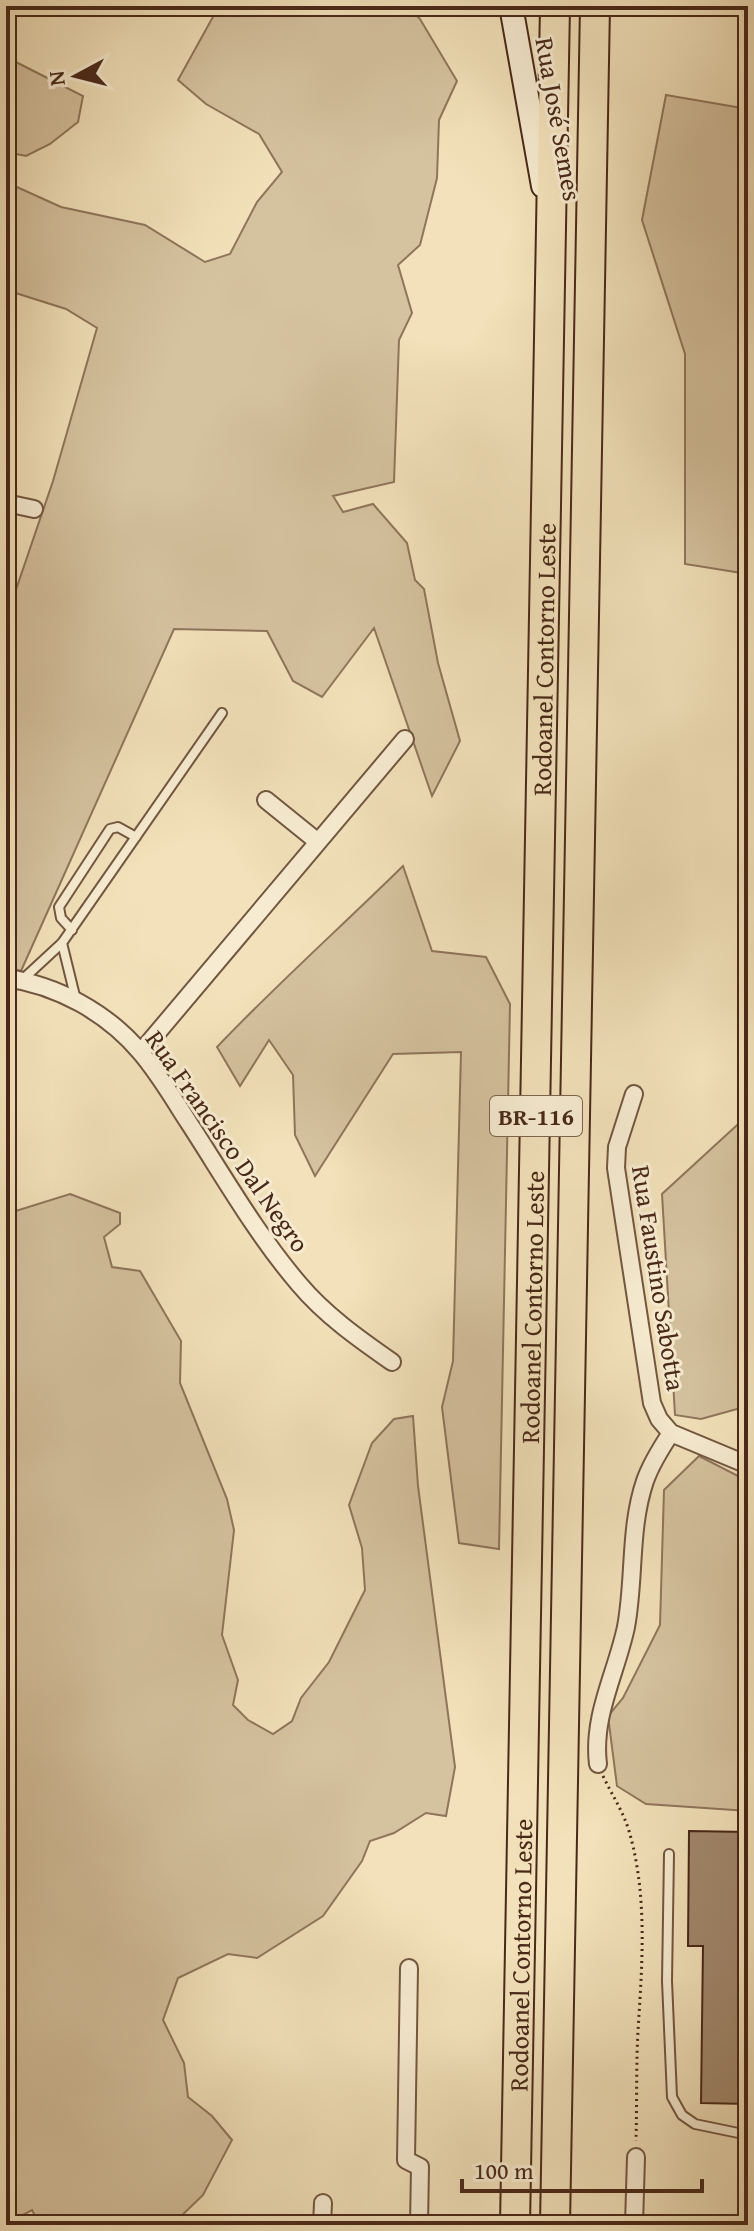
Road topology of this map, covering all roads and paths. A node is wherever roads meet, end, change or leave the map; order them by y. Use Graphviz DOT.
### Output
graph roads {
  1 [pos="511,6"];
  2 [pos="555,6"];
  3 [pos="595,6"];
  4 [pos="552,242"];
  5 [pos="6,503"];
  6 [pos="34,509"];
  7 [pos="222,713"];
  8 [pos="405,739"];
  9 [pos="266,800"];
  10 [pos="136,837"];
  11 [pos="318,842"];
  12 [pos="72,930"];
  13 [pos="62,943"];
  14 [pos="14,979"];
  15 [pos="76,1002"];
  16 [pos="141,1052"];
  17 [pos="634,1094"];
  18 [pos="392,1362"];
  19 [pos="671,1433"];
  20 [pos="748,1465"];
  21 [pos="598,1764"];
  22 [pos="669,1854"];
  23 [pos="409,1968"];
  24 [pos="748,2135"];
  25 [pos="636,2157"];
  26 [pos="323,2203"];
  27 [pos="322,2225"];
  28 [pos="419,2225"];
  29 [pos="515,2225"];
  30 [pos="555,2225"];
  31 [pos="634,2225"];
  1 -- 4 [label="main road, Rua José Semes"];
  2 -- 4 [label="highway, Rodoanel Contorno Leste / BR-116"];
  3 -- 30 [label="highway, Rodoanel Contorno Leste / BR-116"];
  4 -- 29 [label="highway, Rodoanel Contorno Leste / BR-116"];
  5 -- 6 [label="street"];
  7 -- 10 [label="lane"];
  8 -- 11 [label="street"];
  9 -- 11 [label="street"];
  10 -- 12 [label="lane"];
  10 -- 12 [label="lane"];
  11 -- 16 [label="street"];
  12 -- 13 [label="lane"];
  13 -- 14 [label="lane"];
  13 -- 15 [label="lane"];
  14 -- 15 [label="street, Rua Francisco Dal Negro"];
  15 -- 16 [label="street, Rua Francisco Dal Negro"];
  16 -- 18 [label="street, Rua Francisco Dal Negro"];
  17 -- 19 [label="street, Rua Faustino Sabotta"];
  19 -- 20 [label="street"];
  19 -- 21 [label="street"];
  21 -- 25 [label="path"];
  22 -- 24 [label="lane"];
  23 -- 28 [label="street"];
  25 -- 31 [label="street"];
  26 -- 27 [label="street"];
}
